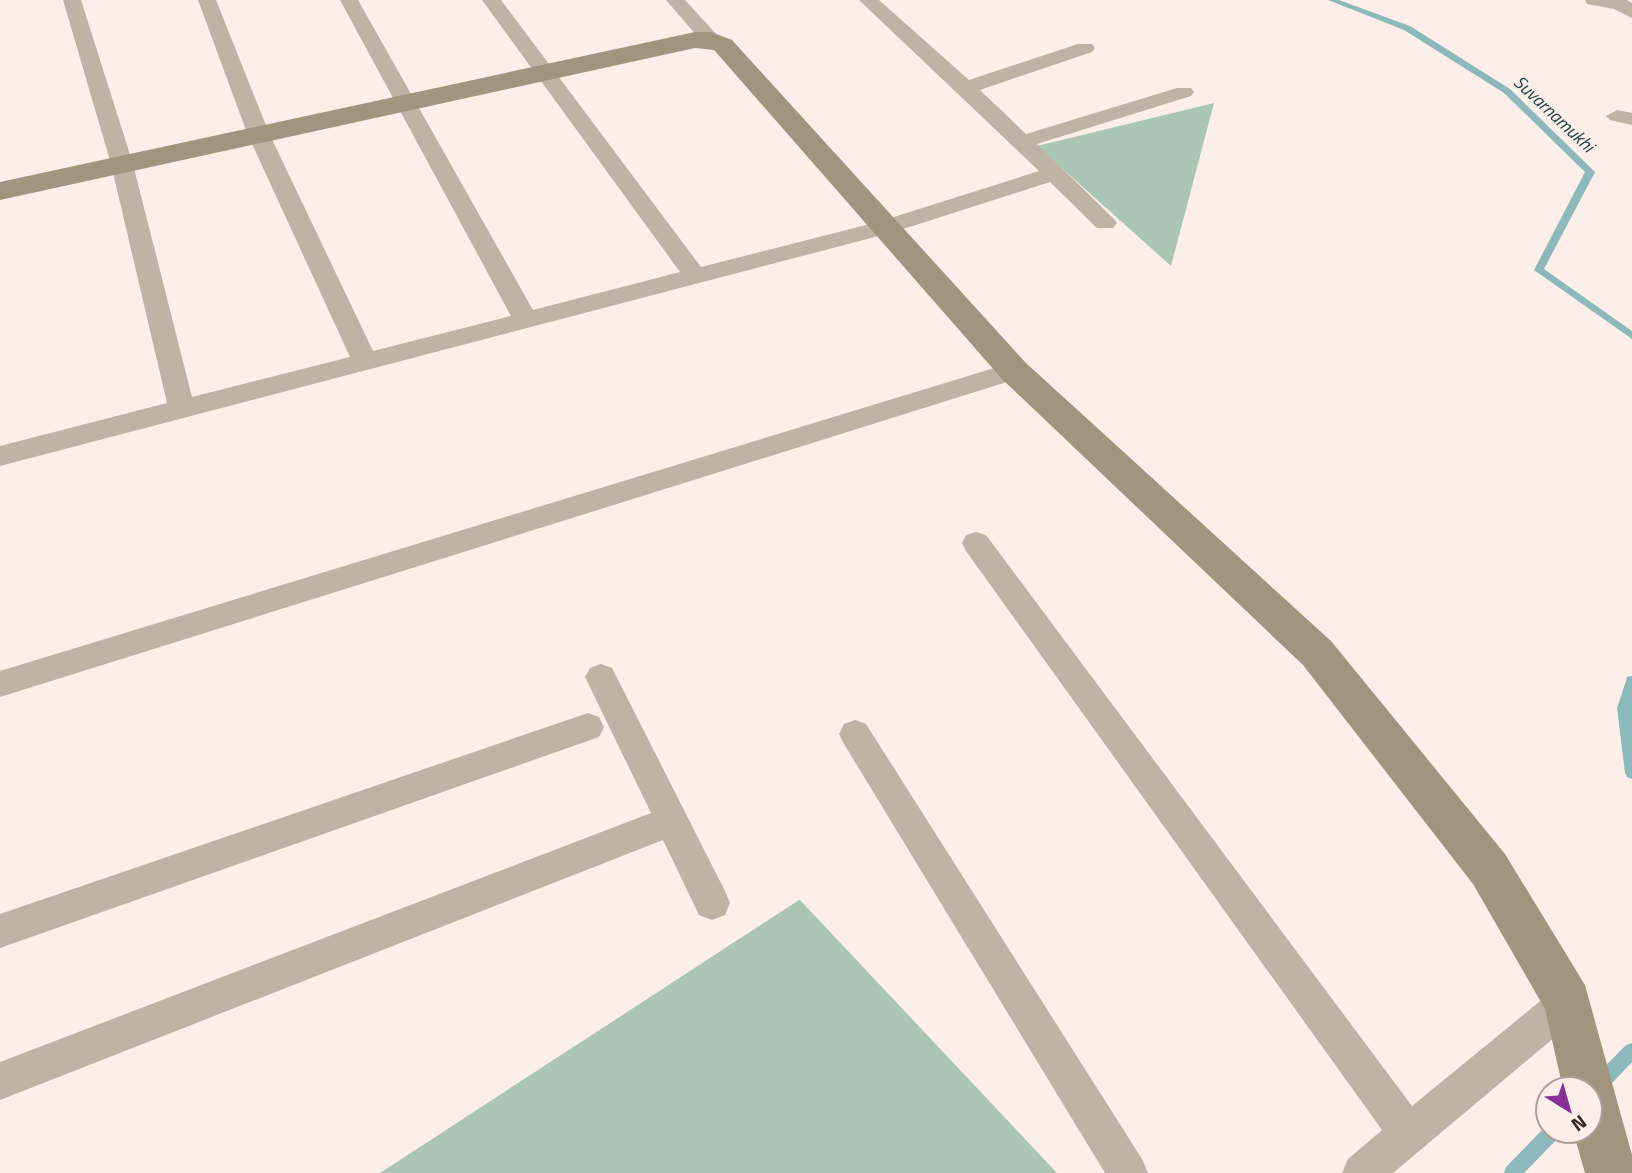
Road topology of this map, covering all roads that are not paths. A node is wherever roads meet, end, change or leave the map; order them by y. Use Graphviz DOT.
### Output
graph roads {
  1 [pos="72,0"];
  2 [pos="207,0"];
  3 [pos="349,0"];
  4 [pos="491,0"];
  5 [pos="675,0"];
  6 [pos="868,0"];
  7 [pos="1594,0"];
  8 [pos="1626,5"];
  9 [pos="711,40"];
  10 [pos="1085,48"];
  11 [pos="545,74"];
  12 [pos="966,88"];
  13 [pos="1184,92"];
  14 [pos="405,103"];
  15 [pos="258,133"];
  16 [pos="1022,142"];
  17 [pos="122,164"];
  18 [pos="1054,174"];
  19 [pos="0,191"];
  20 [pos="1105,223"];
  21 [pos="886,227"];
  22 [pos="695,276"];
  23 [pos="526,320"];
  24 [pos="365,362"];
  25 [pos="1014,371"];
  26 [pos="181,409"];
  27 [pos="0,456"];
  28 [pos="976,543"];
  29 [pos="601,677"];
  30 [pos="0,684"];
  31 [pos="589,727"];
  32 [pos="855,734"];
  33 [pos="671,821"];
  34 [pos="712,903"];
  35 [pos="0,931"];
  36 [pos="1569,1004"];
  37 [pos="1585,1075"];
  38 [pos="0,1082"];
  39 [pos="1409,1134"];
  40 [pos="1603,1145"];
  41 [pos="1128,1173"];
  42 [pos="1362,1173"];
  43 [pos="1611,1173"];
  1 -- 17 [label="street"];
  2 -- 15 [label="street"];
  3 -- 14 [label="street"];
  4 -- 11 [label="street"];
  5 -- 9 [label="street"];
  6 -- 12 [label="street"];
  7 -- 8 [label="street"];
  9 -- 11 [label="street"];
  9 -- 21 [label="street"];
  10 -- 12 [label="street"];
  11 -- 14 [label="street"];
  11 -- 22 [label="street"];
  12 -- 16 [label="street"];
  13 -- 16 [label="street"];
  14 -- 15 [label="street"];
  14 -- 23 [label="street"];
  15 -- 17 [label="street"];
  15 -- 24 [label="street"];
  16 -- 18 [label="street"];
  17 -- 19 [label="street"];
  17 -- 26 [label="street"];
  18 -- 20 [label="street"];
  18 -- 21 [label="street"];
  21 -- 22 [label="street"];
  21 -- 25 [label="street"];
  22 -- 23 [label="street"];
  23 -- 24 [label="street"];
  24 -- 26 [label="street"];
  25 -- 30 [label="street"];
  25 -- 36 [label="street"];
  26 -- 27 [label="street"];
  28 -- 39 [label="street"];
  29 -- 33 [label="street"];
  31 -- 35 [label="street"];
  32 -- 41 [label="street"];
  33 -- 34 [label="street"];
  33 -- 38 [label="street"];
  36 -- 37 [label="street"];
  36 -- 39 [label="street"];
  39 -- 42 [label="street"];
  40 -- 43 [label="street"];
}
